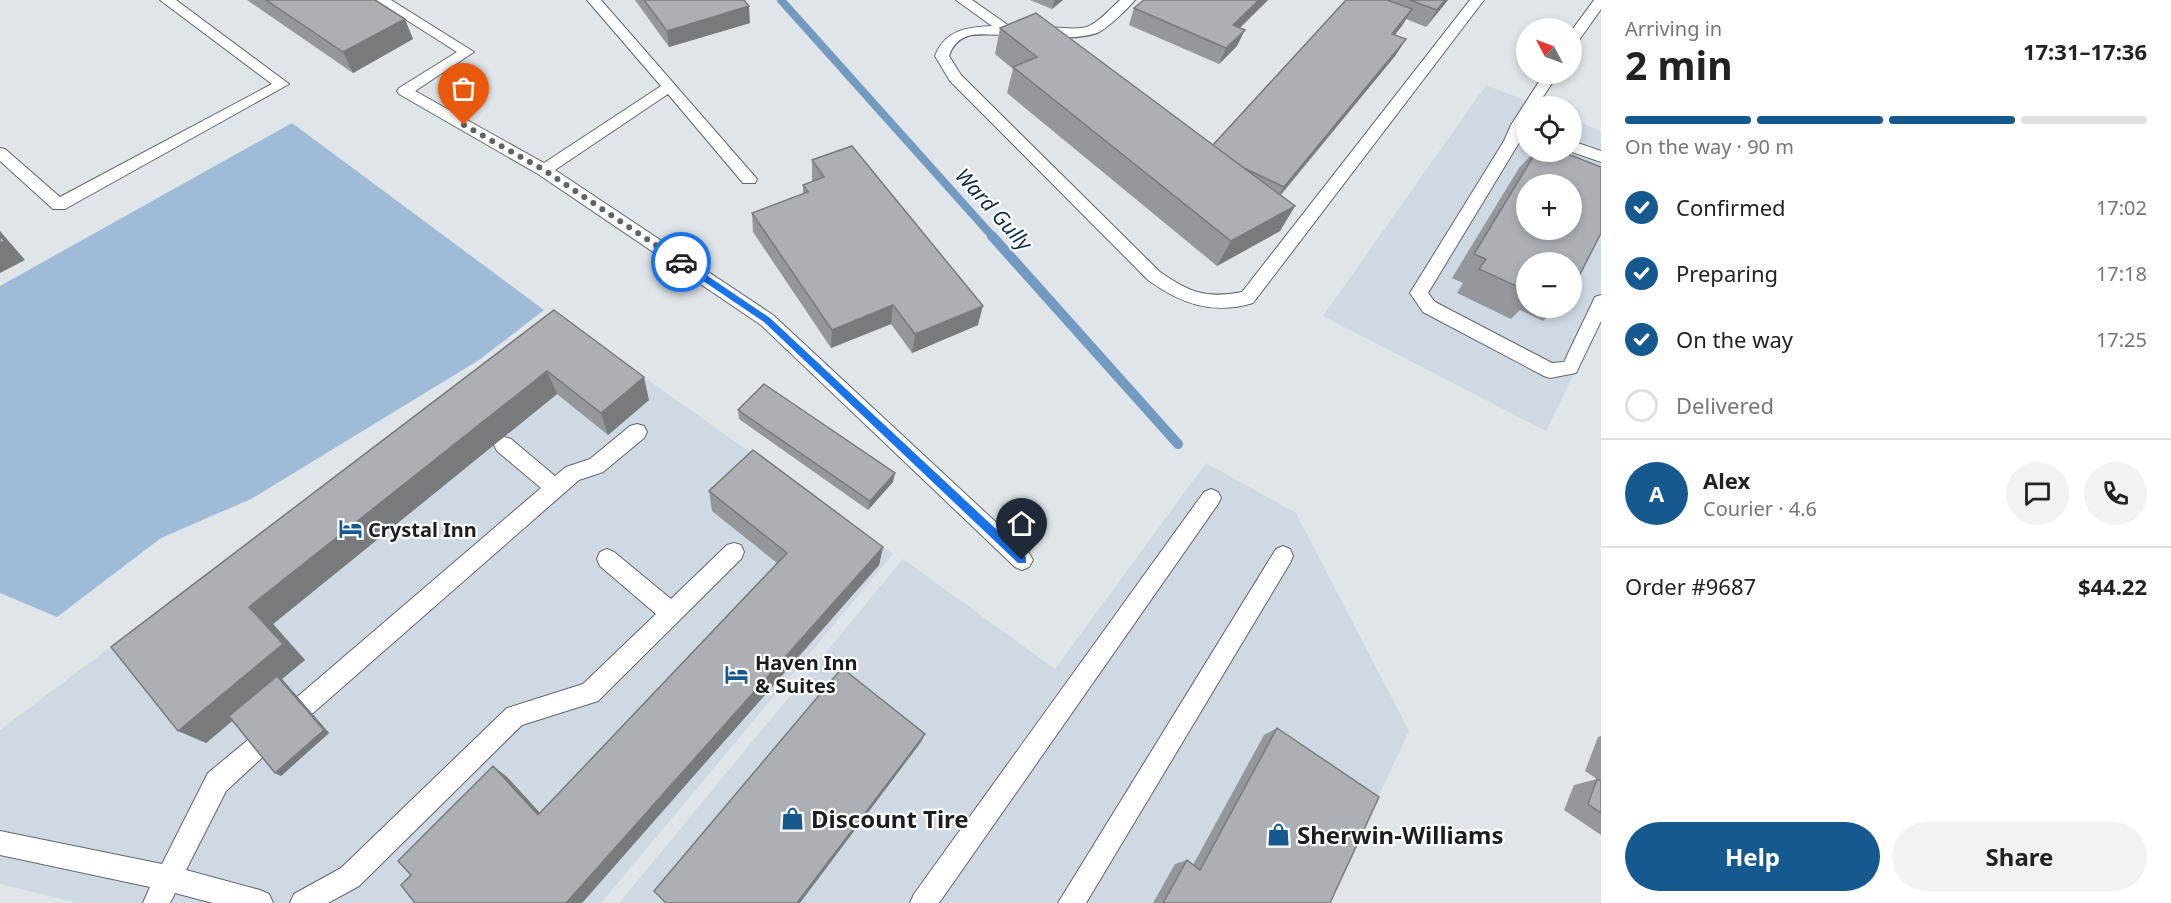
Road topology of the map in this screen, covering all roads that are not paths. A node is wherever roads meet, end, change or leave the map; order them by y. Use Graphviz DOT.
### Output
graph roads {
  1 [pos="166,0"];
  2 [pos="382,0"];
  3 [pos="594,0"];
  4 [pos="963,0"];
  5 [pos="1128,0"];
  6 [pos="1477,0"];
  7 [pos="1601,1"];
  8 [pos="1582,25"];
  9 [pos="1005,29"];
  10 [pos="669,87"];
  11 [pos="1516,134"];
  12 [pos="1582,150"];
  13 [pos="0,153"];
  14 [pos="1601,157"];
  15 [pos="544,170"];
  16 [pos="749,178"];
  17 [pos="1601,302"];
  18 [pos="637,432"];
  19 [pos="504,446"];
  20 [pos="555,488"];
  21 [pos="1211,498"];
  22 [pos="734,552"];
  23 [pos="1283,556"];
  24 [pos="607,559"];
  25 [pos="1022,560"];
  26 [pos="672,613"];
  27 [pos="305,705"];
  28 [pos="257,747"];
  29 [pos="0,843"];
  30 [pos="168,878"];
  31 [pos="156,903"];
  32 [pos="260,903"];
  33 [pos="303,903"];
  34 [pos="923,903"];
  35 [pos="1071,903"];
  1 -- 13 [label="lane"];
  2 -- 15 [label="lane"];
  3 -- 10 [label="lane"];
  4 -- 9 [label="lane"];
  5 -- 9 [label="lane"];
  6 -- 9 [label="lane"];
  7 -- 8 [label="lane"];
  10 -- 15 [label="lane"];
  10 -- 16 [label="lane"];
  11 -- 17 [label="lane"];
  12 -- 14 [label="lane"];
  15 -- 25 [label="lane"];
  18 -- 20 [label="lane"];
  19 -- 20 [label="lane"];
  20 -- 27 [label="lane"];
  21 -- 34 [label="lane"];
  22 -- 26 [label="lane"];
  23 -- 35 [label="lane"];
  24 -- 26 [label="lane"];
  26 -- 33 [label="lane"];
  28 -- 30 [label="lane"];
  29 -- 30 [label="lane"];
  30 -- 31 [label="lane"];
  30 -- 32 [label="lane"];
}
